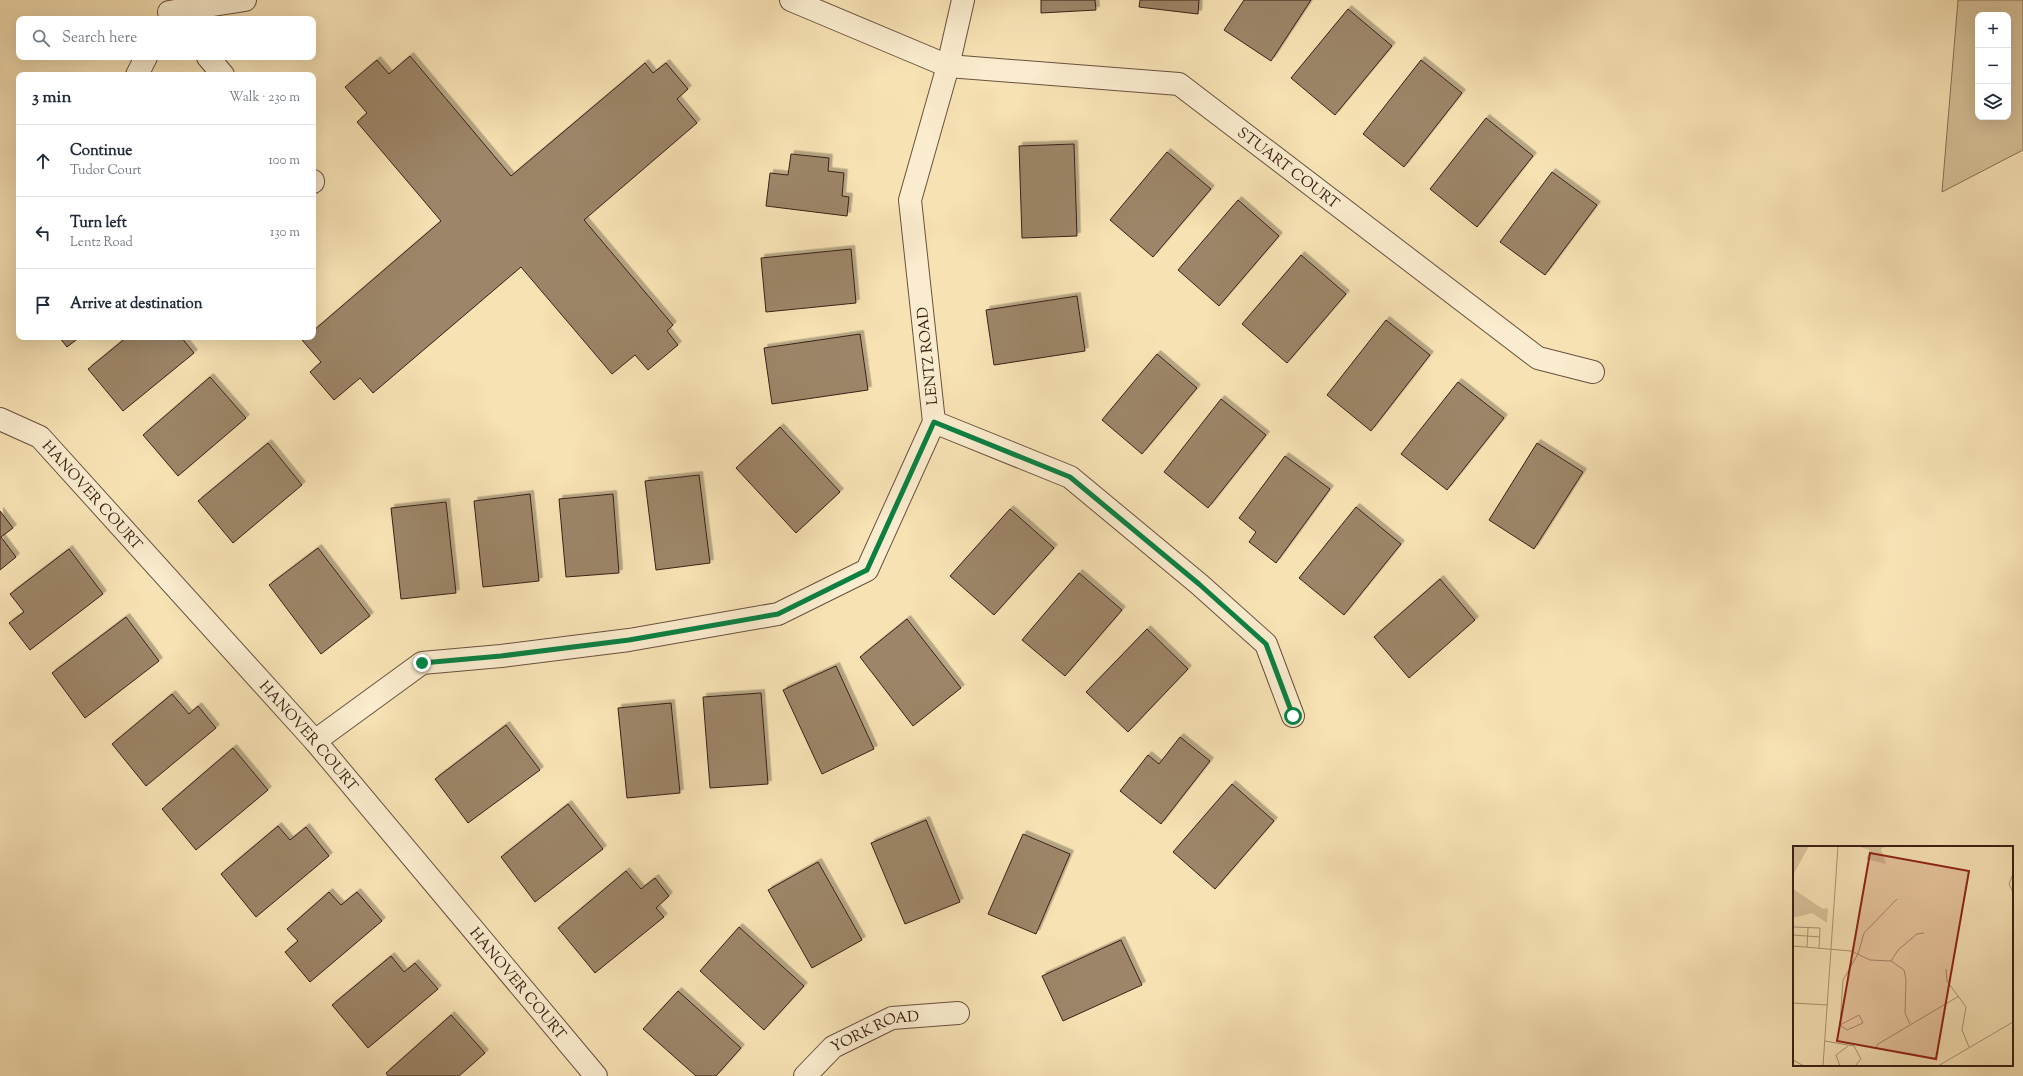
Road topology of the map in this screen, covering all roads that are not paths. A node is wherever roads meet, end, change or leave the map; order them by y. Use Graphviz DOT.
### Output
graph roads {
  1 [pos="245,0"];
  2 [pos="791,0"];
  3 [pos="963,0"];
  4 [pos="174,16"];
  5 [pos="144,60"];
  6 [pos="210,60"];
  7 [pos="948,66"];
  8 [pos="138,72"];
  9 [pos="220,72"];
  10 [pos="1593,372"];
  11 [pos="0,419"];
  12 [pos="934,422"];
  13 [pos="1293,716"];
  14 [pos="315,741"];
  15 [pos="958,1013"];
  16 [pos="596,1076"];
  17 [pos="805,1076"];
  1 -- 4 [label="street"];
  2 -- 7 [label="street, STUART COURT"];
  3 -- 7 [label="street, LENTZ ROAD"];
  5 -- 8 [label="street"];
  6 -- 9 [label="street"];
  7 -- 10 [label="street, STUART COURT"];
  7 -- 12 [label="street, LENTZ ROAD"];
  11 -- 14 [label="street, HANOVER COURT"];
  12 -- 13 [label="street"];
  12 -- 14 [label="street, LENTZ ROAD"];
  14 -- 16 [label="street, HANOVER COURT"];
  15 -- 17 [label="street, YORK ROAD"];
}
